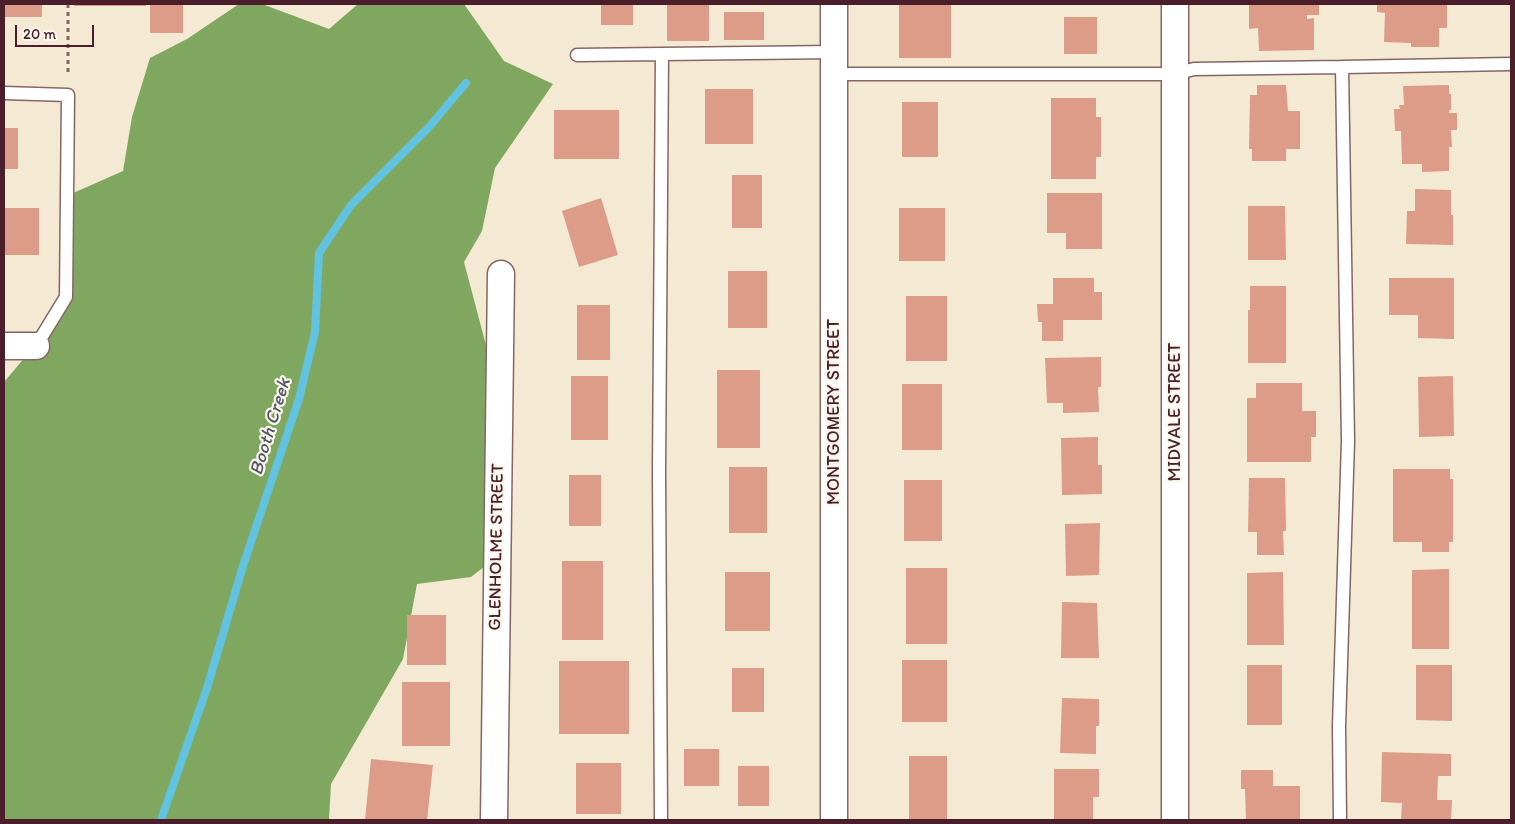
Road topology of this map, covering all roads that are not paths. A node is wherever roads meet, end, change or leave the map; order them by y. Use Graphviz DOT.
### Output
graph roads {
  1 [pos="834,4"];
  2 [pos="1175,4"];
  3 [pos="662,54"];
  4 [pos="577,55"];
  5 [pos="834,63"];
  6 [pos="1511,64"];
  7 [pos="1342,67"];
  8 [pos="1175,74"];
  9 [pos="4,93"];
  10 [pos="500,274"];
  11 [pos="4,346"];
  12 [pos="36,346"];
  13 [pos="494,820"];
  14 [pos="661,820"];
  15 [pos="834,820"];
  16 [pos="1175,820"];
  17 [pos="1340,820"];
  1 -- 5 [label="street, MONTGOMERY STREET"];
  2 -- 8 [label="street, MIDVALE STREET"];
  3 -- 4 [label="lane"];
  3 -- 5 [label="lane"];
  3 -- 14 [label="lane"];
  5 -- 8 [label="lane"];
  5 -- 15 [label="street, MONTGOMERY STREET"];
  6 -- 7 [label="lane"];
  7 -- 8 [label="lane"];
  7 -- 17 [label="lane"];
  8 -- 16 [label="street, MIDVALE STREET"];
  9 -- 12 [label="lane"];
  10 -- 13 [label="street, GLENHOLME STREET"];
  11 -- 12 [label="street"];
}
